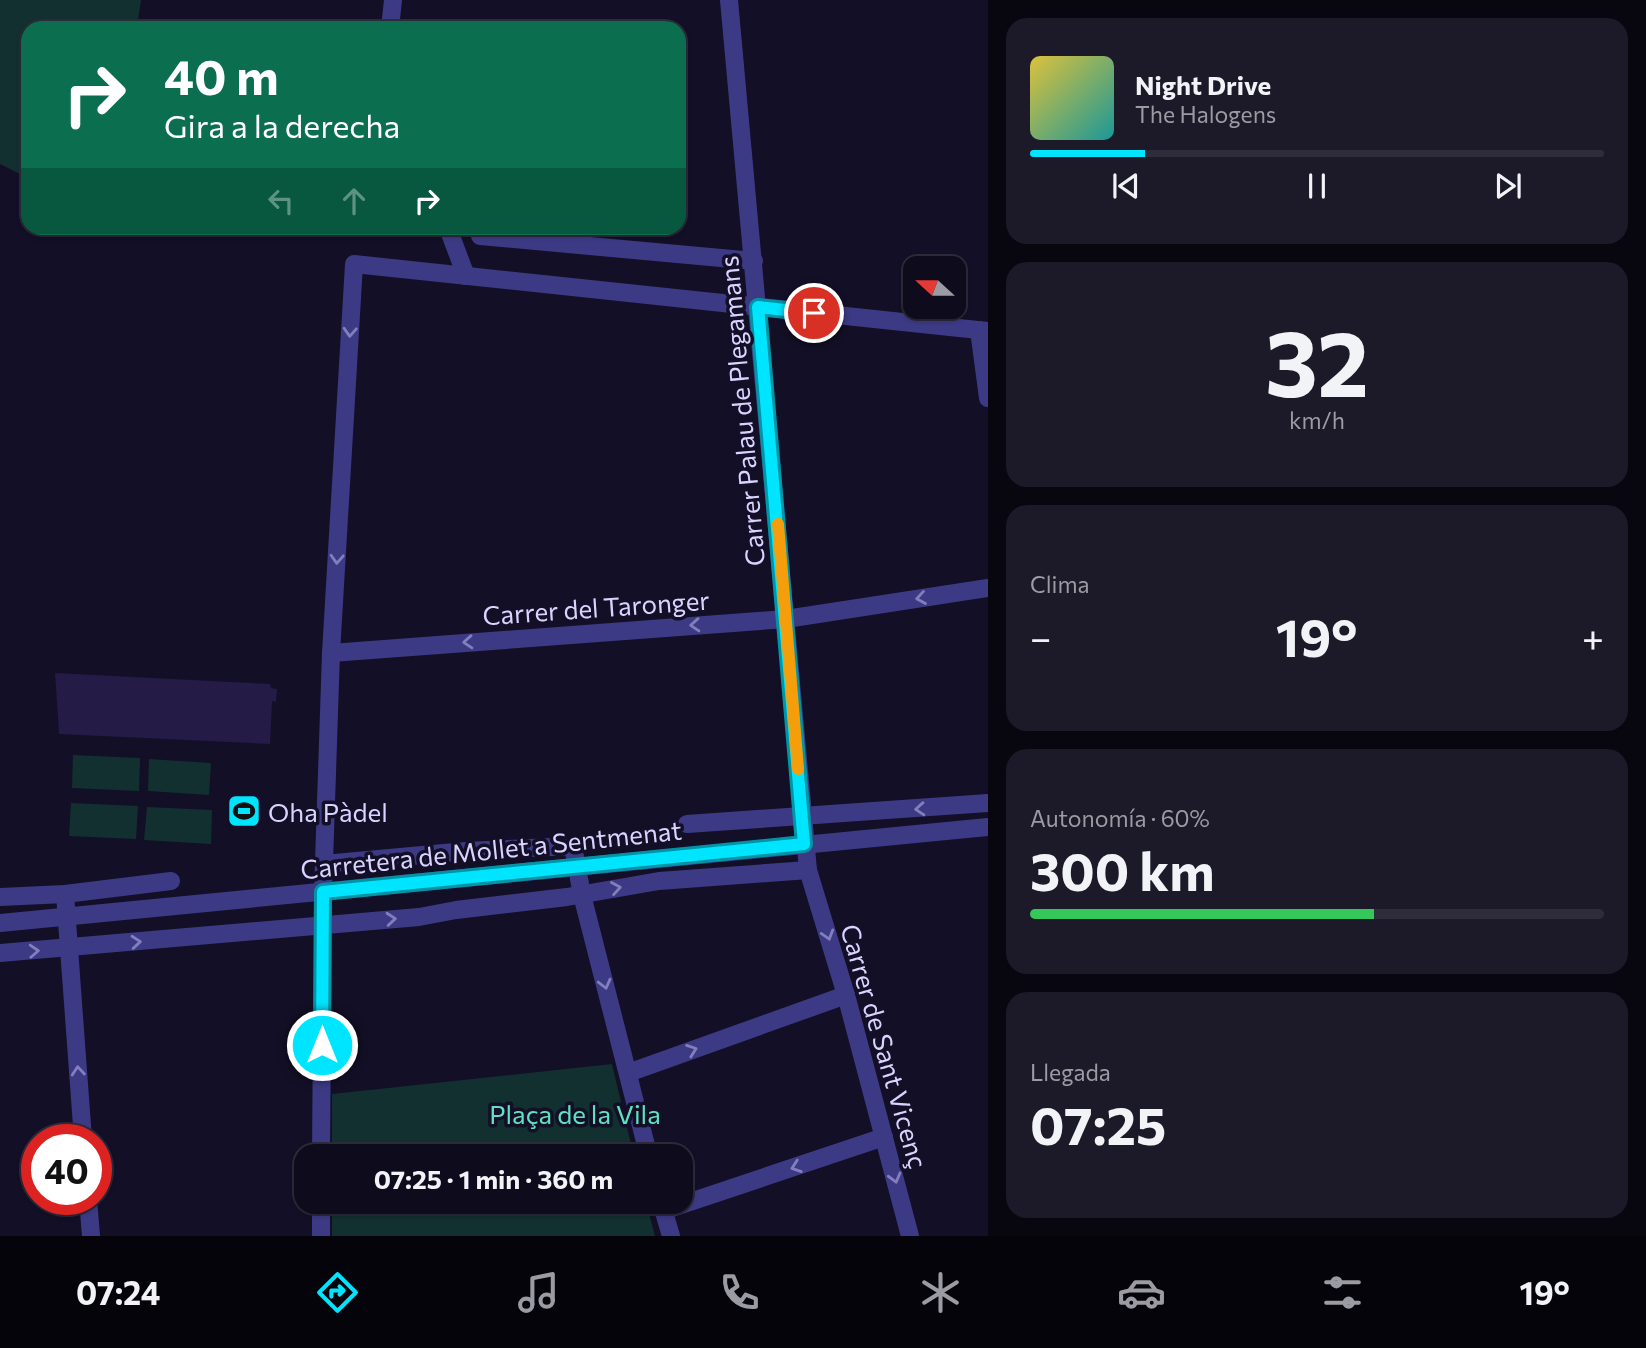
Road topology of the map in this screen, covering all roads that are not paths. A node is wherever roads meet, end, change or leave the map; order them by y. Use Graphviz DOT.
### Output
graph roads {
  1 [pos="393,0"];
  2 [pos="729,0"];
  3 [pos="391,21"];
  4 [pos="451,235"];
  5 [pos="480,235"];
  6 [pos="754,261"];
  7 [pos="466,276"];
  8 [pos="758,307"];
  9 [pos="984,330"];
  10 [pos="988,398"];
  11 [pos="988,588"];
  12 [pos="786,619"];
  13 [pos="331,653"];
  14 [pos="988,803"];
  15 [pos="802,817"];
  16 [pos="687,824"];
  17 [pos="988,827"];
  18 [pos="804,844"];
  19 [pos="324,864"];
  20 [pos="576,868"];
  21 [pos="808,870"];
  22 [pos="171,881"];
  23 [pos="323,892"];
  24 [pos="65,894"];
  25 [pos="582,895"];
  26 [pos="0,897"];
  27 [pos="65,916"];
  28 [pos="0,923"];
  29 [pos="323,924"];
  30 [pos="68,948"];
  31 [pos="0,953"];
  32 [pos="846,995"];
  33 [pos="628,1073"];
  34 [pos="82,1124"];
  35 [pos="884,1137"];
  36 [pos="321,1144"];
  37 [pos="646,1144"];
  38 [pos="693,1197"];
  39 [pos="321,1214"];
  40 [pos="664,1214"];
  41 [pos="89,1215"];
  42 [pos="91,1236"];
  43 [pos="321,1236"];
  44 [pos="671,1236"];
  45 [pos="911,1236"];
  1 -- 3 [label="street"];
  2 -- 6 [label="street, Carrer Palau de Plegamans"];
  4 -- 7 [label="street"];
  5 -- 6 [label="street"];
  6 -- 8 [label="street, Carrer Palau de Plegamans"];
  7 -- 8 [label="street"];
  7 -- 13 [label="street, one-way"];
  8 -- 9 [label="street"];
  8 -- 12 [label="street, Carrer Palau de Plegamans"];
  9 -- 10 [label="street"];
  11 -- 12 [label="street, Carrer del Taronger, one-way"];
  12 -- 13 [label="street, Carrer del Taronger, one-way"];
  12 -- 15 [label="street, Carrer Palau de Plegamans"];
  13 -- 19 [label="street"];
  14 -- 15 [label="street, one-way"];
  15 -- 16 [label="street"];
  15 -- 18 [label="street, Carrer Palau de Plegamans"];
  17 -- 18 [label="street, Carretera de Mollet a Sentmenat"];
  18 -- 20 [label="street, Carretera de Mollet a Sentmenat"];
  18 -- 21 [label="street, Carrer de Sant Vicenç"];
  19 -- 20 [label="street, Carretera de Mollet a Sentmenat"];
  19 -- 23 [label="street"];
  20 -- 23 [label="street, Carretera de Mollet a Sentmenat"];
  20 -- 25 [label="street"];
  25 -- 21 [label="street, Carretera de Mollet a Sentmenat, one-way"];
  21 -- 32 [label="street, Carrer de Sant Vicenç, one-way"];
  22 -- 24 [label="street"];
  23 -- 27 [label="street, Carretera de Mollet a Sentmenat"];
  23 -- 29 [label="street"];
  24 -- 26 [label="street"];
  24 -- 27 [label="street"];
  29 -- 25 [label="street, Carretera de Mollet a Sentmenat, one-way"];
  25 -- 33 [label="street, one-way"];
  27 -- 28 [label="street, Carretera de Mollet a Sentmenat"];
  27 -- 30 [label="street"];
  30 -- 29 [label="street, Carretera de Mollet a Sentmenat, one-way"];
  29 -- 36 [label="street"];
  31 -- 30 [label="street, Carretera de Mollet a Sentmenat, one-way"];
  34 -- 30 [label="street, one-way"];
  33 -- 32 [label="street, one-way"];
  32 -- 35 [label="street, Carrer de Sant Vicenç"];
  33 -- 37 [label="street"];
  35 -- 38 [label="street, one-way"];
  35 -- 45 [label="street, Carrer de Sant Vicenç, one-way"];
  39 -- 43 [label="street"];
  40 -- 44 [label="street"];
  41 -- 42 [label="street"];
}
